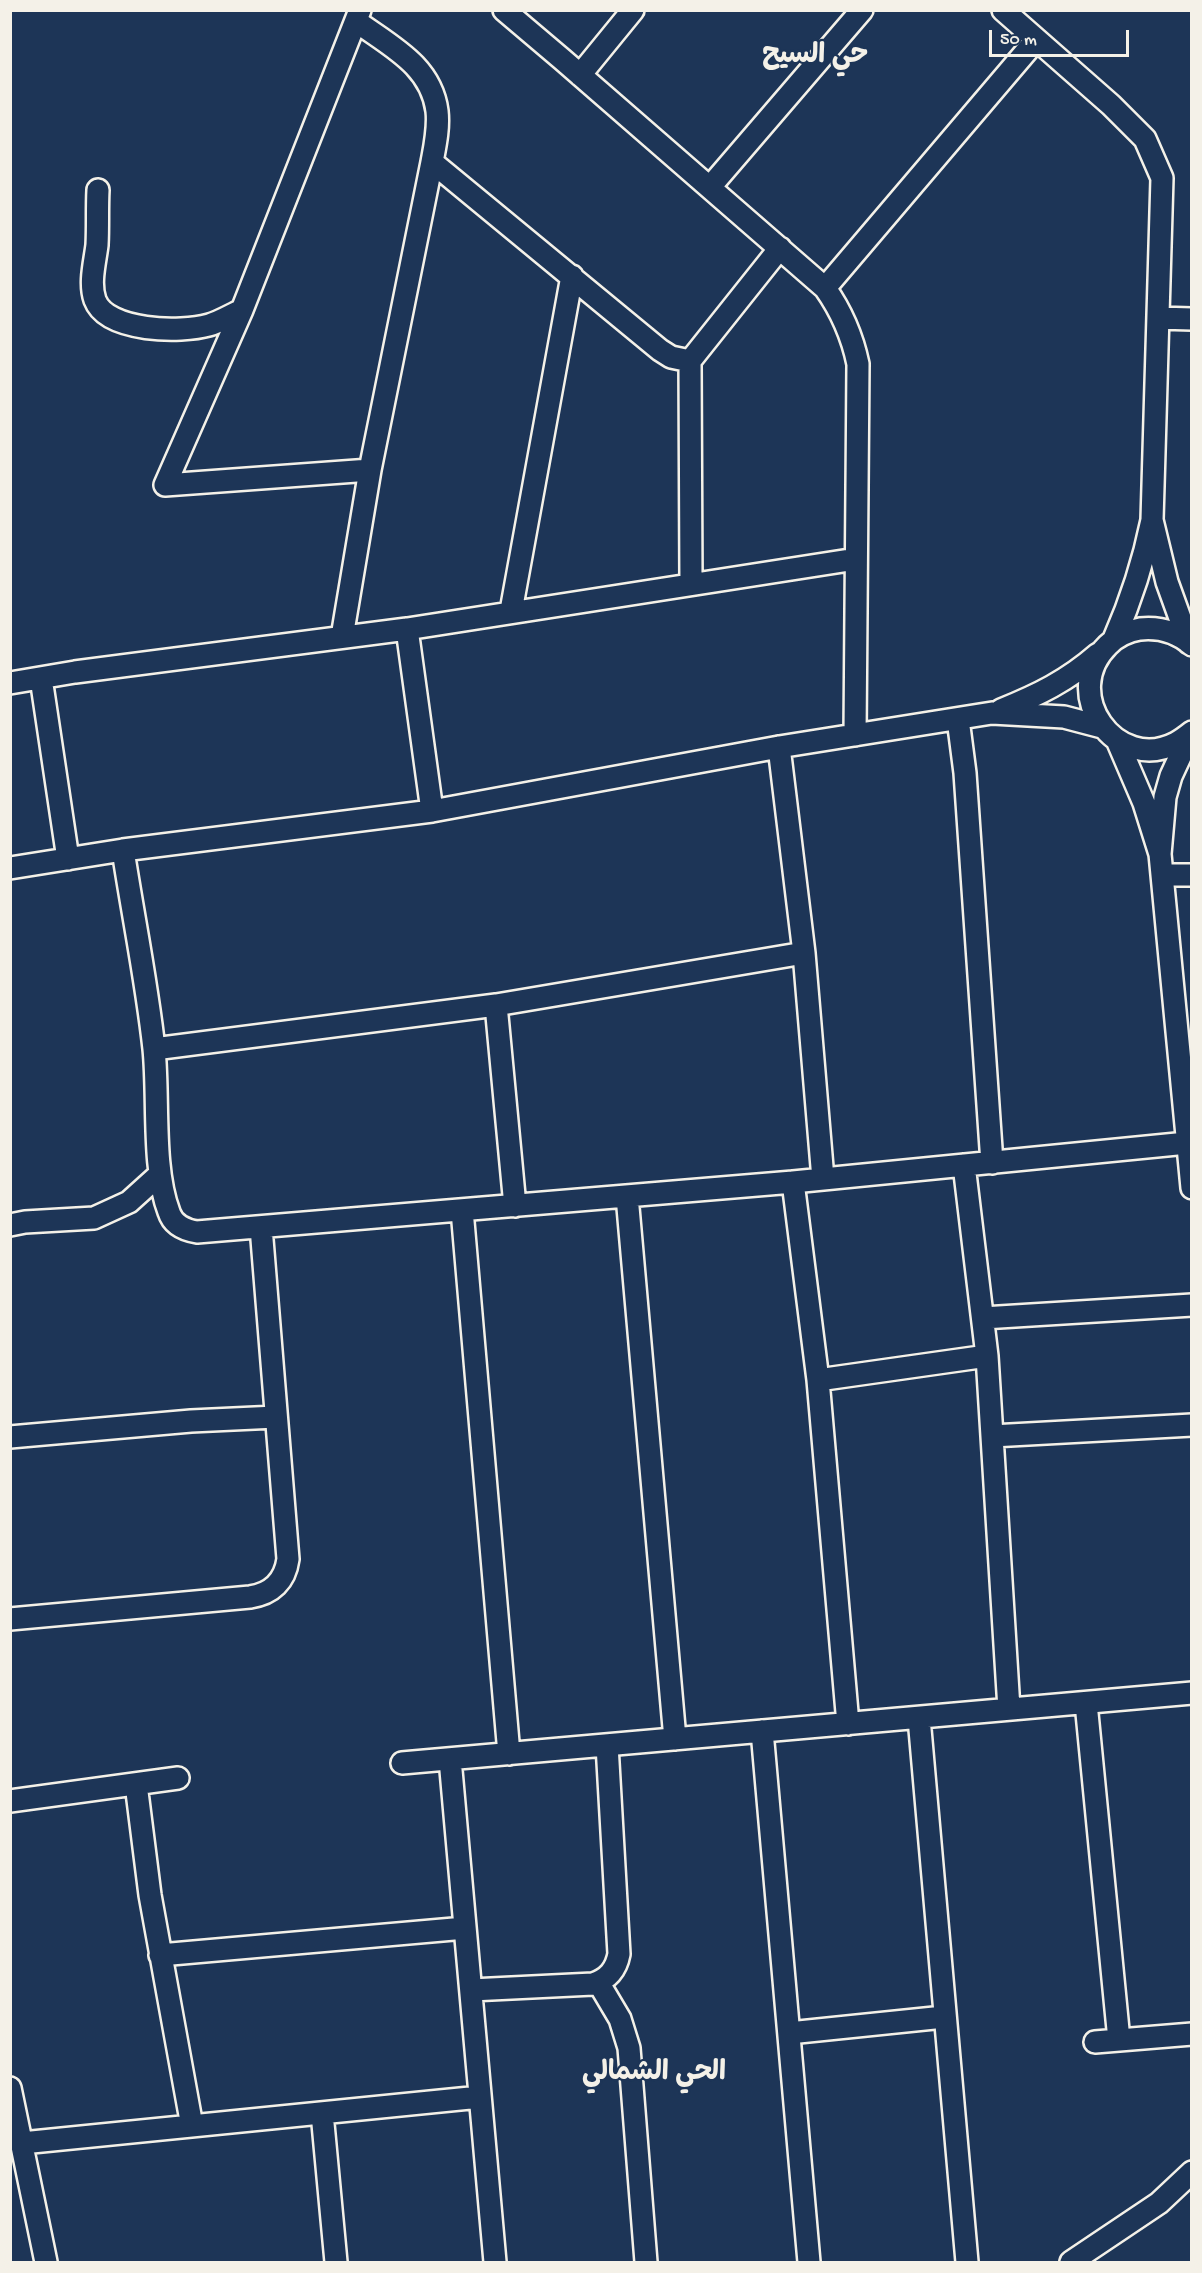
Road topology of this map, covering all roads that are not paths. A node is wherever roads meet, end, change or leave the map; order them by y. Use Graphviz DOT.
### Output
graph roads {
  1 [pos="504,10"];
  2 [pos="633,10"];
  3 [pos="862,10"];
  4 [pos="1003,10"];
  5 [pos="358,16"];
  6 [pos="1036,40"];
  7 [pos="580,75"];
  8 [pos="432,162"];
  9 [pos="710,187"];
  10 [pos="98,190"];
  11 [pos="780,248"];
  12 [pos="572,276"];
  13 [pos="825,288"];
  14 [pos="242,310"];
  15 [pos="1158,318"];
  16 [pos="1191,319"];
  17 [pos="690,361"];
  18 [pos="370,470"];
  19 [pos="1152,520"];
  20 [pos="856,559"];
  21 [pos="691,584"];
  22 [pos="511,611"];
  23 [pos="406,629"];
  24 [pos="342,637"];
  25 [pos="1190,644"];
  26 [pos="1107,646"];
  27 [pos="41,678"];
  28 [pos="10,683"];
  29 [pos="992,713"];
  30 [pos="958,719"];
  31 [pos="1191,732"];
  32 [pos="1110,734"];
  33 [pos="855,735"];
  34 [pos="779,747"];
  35 [pos="432,811"];
  36 [pos="123,850"];
  37 [pos="1160,854"];
  38 [pos="68,859"];
  39 [pos="10,868"];
  40 [pos="1162,875"];
  41 [pos="1191,875"];
  42 [pos="804,952"];
  43 [pos="496,1005"];
  44 [pos="1184,1040"];
  45 [pos="154,1049"];
  46 [pos="1187,1143"];
  47 [pos="992,1163"];
  48 [pos="964,1166"];
  49 [pos="160,1174"];
  50 [pos="823,1179"];
  51 [pos="793,1182"];
  52 [pos="1191,1188"];
  53 [pos="627,1196"];
  54 [pos="515,1206"];
  55 [pos="462,1210"];
  56 [pos="10,1225"];
  57 [pos="261,1227"];
  58 [pos="1191,1305"];
  59 [pos="983,1318"];
  60 [pos="987,1356"];
  61 [pos="818,1380"];
  62 [pos="276,1417"];
  63 [pos="1191,1425"];
  64 [pos="992,1436"];
  65 [pos="10,1437"];
  66 [pos="10,1619"];
  67 [pos="1191,1693"];
  68 [pos="1086,1703"];
  69 [pos="1009,1709"];
  70 [pos="919,1718"];
  71 [pos="848,1724"];
  72 [pos="762,1731"];
  73 [pos="675,1739"];
  74 [pos="607,1745"];
  75 [pos="509,1754"];
  76 [pos="450,1759"];
  77 [pos="402,1763"];
  78 [pos="178,1778"];
  79 [pos="136,1784"];
  80 [pos="10,1801"];
  81 [pos="465,1928"];
  82 [pos="160,1954"];
  83 [pos="598,1982"];
  84 [pos="471,1990"];
  85 [pos="944,2017"];
  86 [pos="789,2033"];
  87 [pos="1191,2034"];
  88 [pos="1119,2040"];
  89 [pos="1095,2042"];
  90 [pos="10,2088"];
  91 [pos="480,2097"];
  92 [pos="322,2113"];
  93 [pos="192,2126"];
  94 [pos="22,2143"];
  95 [pos="1191,2172"];
  96 [pos="46,2262"];
  97 [pos="336,2262"];
  98 [pos="495,2262"];
  99 [pos="646,2262"];
  100 [pos="809,2262"];
  101 [pos="967,2262"];
  102 [pos="1071,2262"];
  1 -- 7 [label="street"];
  2 -- 7 [label="street"];
  3 -- 9 [label="street"];
  4 -- 6 [label="street"];
  5 -- 8 [label="street"];
  5 -- 14 [label="street"];
  6 -- 13 [label="street"];
  6 -- 15 [label="street"];
  7 -- 9 [label="street"];
  8 -- 12 [label="street"];
  8 -- 18 [label="street"];
  9 -- 11 [label="street"];
  10 -- 14 [label="street"];
  11 -- 13 [label="street"];
  11 -- 17 [label="street"];
  12 -- 17 [label="street"];
  12 -- 22 [label="street"];
  13 -- 20 [label="street"];
  14 -- 18 [label="street"];
  15 -- 16 [label="street"];
  15 -- 19 [label="street"];
  17 -- 21 [label="street"];
  18 -- 24 [label="street"];
  19 -- 25 [label="street"];
  19 -- 26 [label="street"];
  20 -- 21 [label="street"];
  20 -- 33 [label="street"];
  21 -- 22 [label="street"];
  22 -- 23 [label="street"];
  23 -- 24 [label="street"];
  23 -- 35 [label="street"];
  24 -- 27 [label="street"];
  25 -- 26 [label="street"];
  26 -- 29 [label="street"];
  26 -- 32 [label="street"];
  27 -- 28 [label="street"];
  27 -- 38 [label="street"];
  29 -- 30 [label="street"];
  29 -- 32 [label="street"];
  30 -- 33 [label="street"];
  30 -- 47 [label="street"];
  31 -- 32 [label="street"];
  31 -- 37 [label="street"];
  32 -- 37 [label="street"];
  33 -- 34 [label="street"];
  34 -- 35 [label="street"];
  34 -- 42 [label="street"];
  35 -- 36 [label="street"];
  36 -- 38 [label="street"];
  36 -- 45 [label="street"];
  37 -- 40 [label="street"];
  38 -- 39 [label="street"];
  40 -- 41 [label="street"];
  40 -- 44 [label="street"];
  42 -- 43 [label="street"];
  42 -- 50 [label="street"];
  43 -- 45 [label="street"];
  43 -- 54 [label="street"];
  44 -- 46 [label="street"];
  45 -- 49 [label="street"];
  46 -- 47 [label="street"];
  46 -- 52 [label="street"];
  47 -- 48 [label="street"];
  48 -- 50 [label="street"];
  48 -- 59 [label="street"];
  49 -- 56 [label="street"];
  49 -- 57 [label="street"];
  50 -- 51 [label="street"];
  51 -- 53 [label="street"];
  51 -- 61 [label="street"];
  53 -- 54 [label="street"];
  53 -- 73 [label="street"];
  54 -- 55 [label="street"];
  55 -- 57 [label="street"];
  55 -- 75 [label="street"];
  57 -- 62 [label="street"];
  58 -- 59 [label="street"];
  59 -- 60 [label="street"];
  60 -- 61 [label="street"];
  60 -- 64 [label="street"];
  61 -- 71 [label="street"];
  62 -- 65 [label="street"];
  62 -- 66 [label="street"];
  63 -- 64 [label="street"];
  64 -- 69 [label="street"];
  67 -- 68 [label="street"];
  68 -- 69 [label="street"];
  68 -- 88 [label="street"];
  69 -- 70 [label="street"];
  70 -- 71 [label="street"];
  70 -- 85 [label="street"];
  71 -- 72 [label="street"];
  72 -- 73 [label="street"];
  72 -- 86 [label="street"];
  73 -- 74 [label="street"];
  74 -- 75 [label="street"];
  74 -- 83 [label="street"];
  75 -- 76 [label="street"];
  76 -- 77 [label="street"];
  76 -- 81 [label="street"];
  78 -- 79 [label="street"];
  79 -- 80 [label="street"];
  79 -- 82 [label="street"];
  81 -- 82 [label="street"];
  81 -- 84 [label="street"];
  82 -- 93 [label="street"];
  83 -- 84 [label="street"];
  83 -- 99 [label="street"];
  84 -- 91 [label="street"];
  85 -- 86 [label="street"];
  85 -- 101 [label="street"];
  86 -- 100 [label="street"];
  87 -- 88 [label="street"];
  88 -- 89 [label="street"];
  90 -- 94 [label="street"];
  91 -- 92 [label="street"];
  91 -- 98 [label="street"];
  92 -- 93 [label="street"];
  92 -- 97 [label="street"];
  93 -- 94 [label="street"];
  94 -- 96 [label="street"];
  95 -- 102 [label="street"];
}
